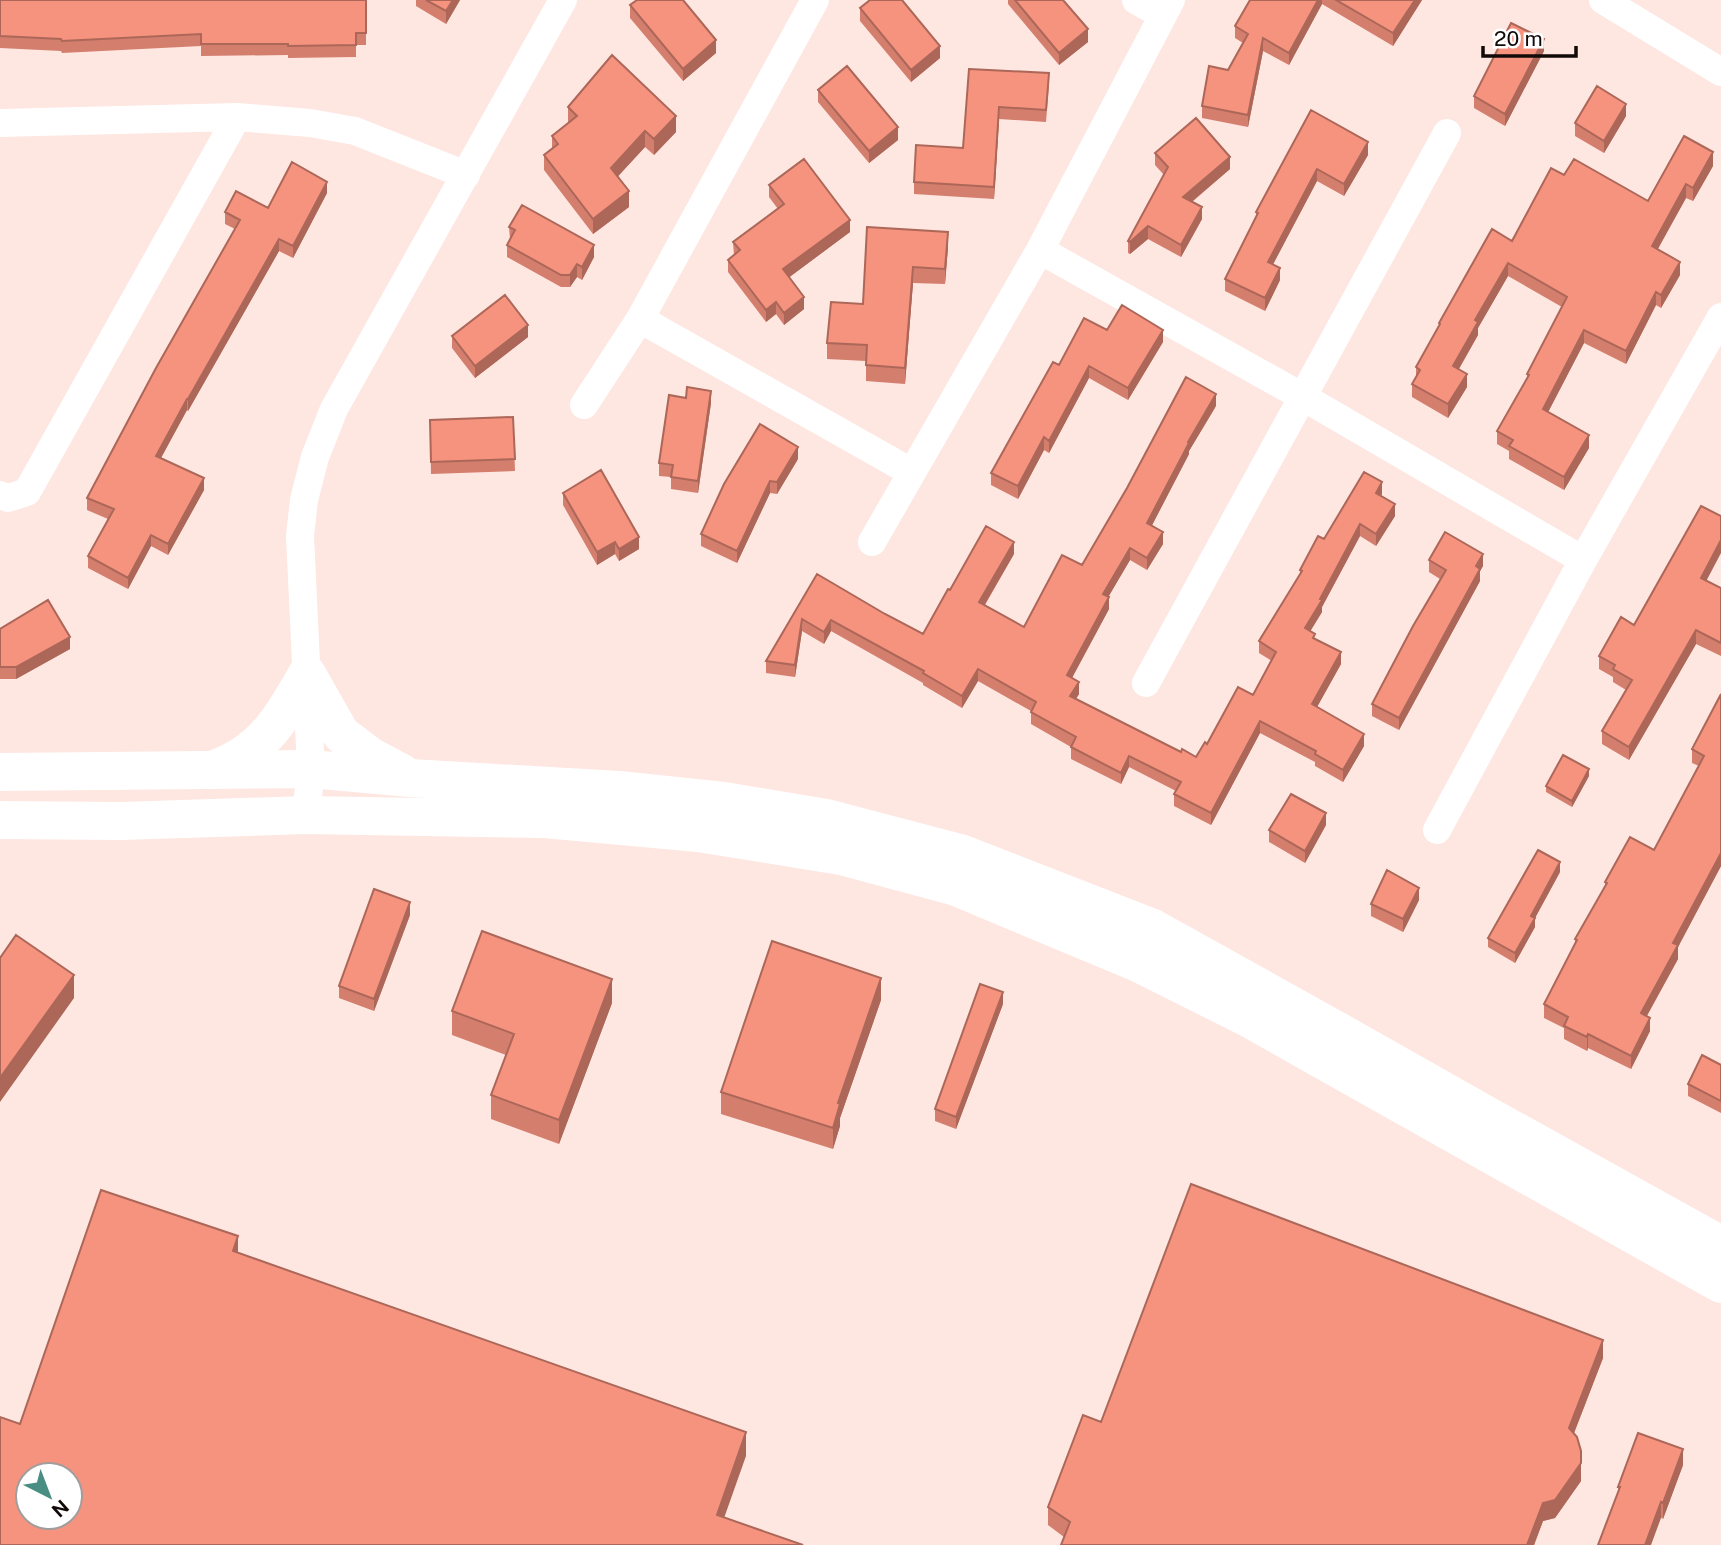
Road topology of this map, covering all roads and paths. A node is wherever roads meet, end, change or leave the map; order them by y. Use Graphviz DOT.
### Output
graph roads {
  1 [pos="563,0"];
  2 [pos="815,0"];
  3 [pos="1136,0"];
  4 [pos="1603,0"];
  5 [pos="1167,8"];
  6 [pos="1721,72"];
  7 [pos="237,117"];
  8 [pos="0,123"];
  9 [pos="1447,133"];
  10 [pos="466,175"];
  11 [pos="1040,250"];
  12 [pos="1721,317"];
  13 [pos="640,318"];
  14 [pos="1303,397"];
  15 [pos="584,405"];
  16 [pos="911,472"];
  17 [pos="0,495"];
  18 [pos="872,542"];
  19 [pos="1583,560"];
  20 [pos="307,674"];
  21 [pos="1146,683"];
  22 [pos="311,768"];
  23 [pos="214,769"];
  24 [pos="0,772"];
  25 [pos="410,778"];
  26 [pos="306,815"];
  27 [pos="0,820"];
  28 [pos="1437,830"];
  29 [pos="1721,1245"];
  30 [pos="1721,1284"];
  1 -- 10 [label="street"];
  2 -- 13 [label="street"];
  3 -- 5 [label="street"];
  4 -- 6 [label="street"];
  5 -- 11 [label="street"];
  7 -- 8 [label="street"];
  7 -- 10 [label="street"];
  7 -- 17 [label="street"];
  9 -- 14 [label="street"];
  10 -- 20 [label="street"];
  11 -- 14 [label="street"];
  11 -- 16 [label="street"];
  12 -- 19 [label="street"];
  13 -- 15 [label="street"];
  13 -- 16 [label="street"];
  14 -- 19 [label="street"];
  14 -- 21 [label="street"];
  16 -- 18 [label="street"];
  19 -- 28 [label="street"];
  20 -- 22 [label="street"];
  20 -- 23 [label="main road"];
  20 -- 25 [label="main road"];
  22 -- 23 [label="main road"];
  22 -- 25 [label="main road"];
  22 -- 26 [label="street"];
  23 -- 24 [label="main road"];
  25 -- 29 [label="main road"];
  26 -- 27 [label="main road"];
  26 -- 30 [label="main road"];
}
